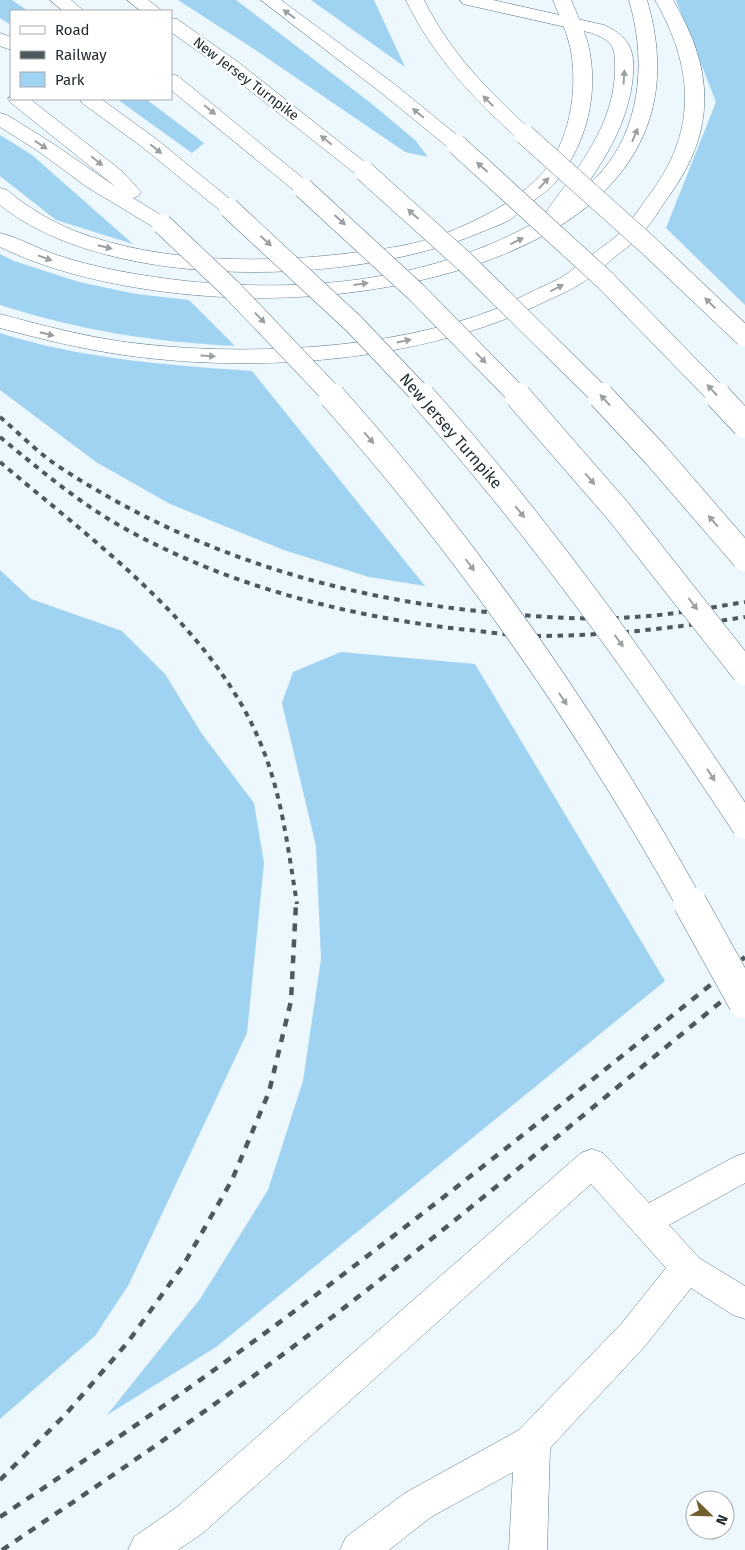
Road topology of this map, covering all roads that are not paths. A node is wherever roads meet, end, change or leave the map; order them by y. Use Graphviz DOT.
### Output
graph roads {
  1 [pos="59,0"];
  2 [pos="136,0"];
  3 [pos="270,0"];
  4 [pos="415,0"];
  5 [pos="469,0"];
  6 [pos="562,0"];
  7 [pos="638,0"];
  8 [pos="664,0"];
  9 [pos="74,10"];
  10 [pos="151,10"];
  11 [pos="571,22"];
  12 [pos="172,24"];
  13 [pos="172,81"];
  14 [pos="20,100"];
  15 [pos="90,100"];
  16 [pos="0,119"];
  17 [pos="0,194"];
  18 [pos="162,224"];
  19 [pos="546,226"];
  20 [pos="634,232"];
  21 [pos="0,239"];
  22 [pos="0,321"];
  23 [pos="745,337"];
  24 [pos="745,425"];
  25 [pos="745,558"];
  26 [pos="745,672"];
  27 [pos="745,826"];
  28 [pos="745,1002"];
  29 [pos="745,1167"];
  30 [pos="745,1189"];
  31 [pos="645,1222"];
  32 [pos="687,1268"];
  33 [pos="745,1304"];
  34 [pos="532,1442"];
  35 [pos="147,1550"];
  36 [pos="359,1550"];
  37 [pos="528,1550"];
  1 -- 9 [label="main road"];
  2 -- 10 [label="main road"];
  24 -- 3 [label="main road, one-way, bridge"];
  20 -- 4 [label="main road, one-way, bridge"];
  5 -- 11 [label="main road"];
  6 -- 11 [label="main road"];
  19 -- 7 [label="main road, one-way"];
  8 -- 20 [label="main road"];
  17 -- 11 [label="main road, one-way"];
  19 -- 11 [label="main road, one-way"];
  25 -- 12 [label="main road, New Jersey Turnpike, one-way, bridge"];
  13 -- 26 [label="main road, one-way, bridge"];
  14 -- 18 [label="main road, one-way"];
  15 -- 27 [label="main road, New Jersey Turnpike, one-way, bridge"];
  16 -- 18 [label="main road, one-way"];
  18 -- 28 [label="main road, one-way, bridge"];
  21 -- 19 [label="main road, one-way"];
  22 -- 20 [label="main road, one-way"];
  23 -- 20 [label="main road, one-way, bridge"];
  29 -- 31 [label="main road"];
  30 -- 31 [label="main road"];
  31 -- 32 [label="main road"];
  31 -- 35 [label="main road"];
  32 -- 33 [label="main road"];
  32 -- 34 [label="main road"];
  34 -- 36 [label="main road"];
  34 -- 37 [label="main road"];
}
